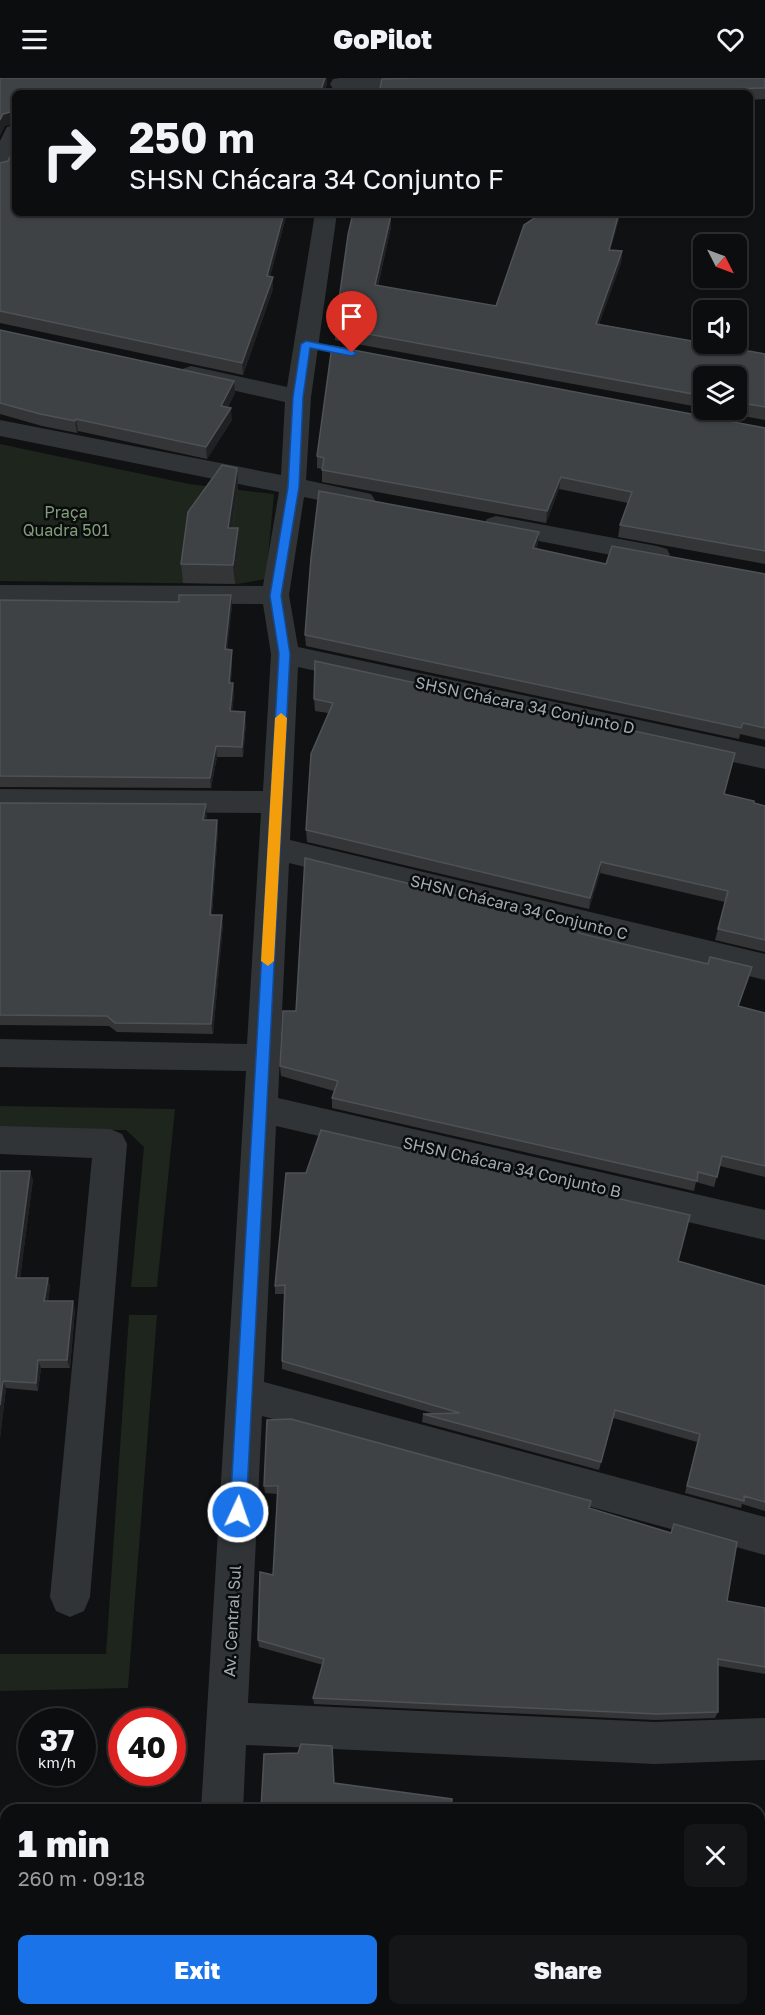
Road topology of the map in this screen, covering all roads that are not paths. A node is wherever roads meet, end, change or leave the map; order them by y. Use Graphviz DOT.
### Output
graph roads {
  1 [pos="443,81"];
  2 [pos="341,85"];
  3 [pos="12,139"];
  4 [pos="0,167"];
  5 [pos="326,216"];
  6 [pos="172,369"];
  7 [pos="298,397"];
  8 [pos="0,428"];
  9 [pos="293,487"];
  10 [pos="386,504"];
  11 [pos="467,519"];
  12 [pos="676,558"];
  13 [pos="0,594"];
  14 [pos="275,596"];
  15 [pos="285,654"];
  16 [pos="765,758"];
  17 [pos="0,800"];
  18 [pos="276,802"];
  19 [pos="274,848"];
  20 [pos="765,967"];
  21 [pos="0,1053"];
  22 [pos="263,1058"];
  23 [pos="260,1108"];
  24 [pos="0,1140"];
  25 [pos="765,1225"];
  26 [pos="244,1394"];
  27 [pos="765,1536"];
  28 [pos="70,1597"];
  29 [pos="227,1723"];
  30 [pos="765,1738"];
  31 [pos="222,1804"];
  1 -- 2 [label="street"];
  3 -- 4 [label="street"];
  5 -- 7 [label="street, Av. Central Sul"];
  6 -- 7 [label="street"];
  7 -- 9 [label="street, Av. Central Sul"];
  8 -- 9 [label="street"];
  9 -- 10 [label="street"];
  9 -- 14 [label="street, Av. Central Sul"];
  11 -- 12 [label="street"];
  13 -- 14 [label="street"];
  14 -- 15 [label="street, Av. Central Sul"];
  15 -- 16 [label="street, SHSN Chácara 34 Conjunto D"];
  15 -- 18 [label="street, Av. Central Sul"];
  17 -- 18 [label="street"];
  18 -- 19 [label="street, Av. Central Sul"];
  19 -- 20 [label="street, SHSN Chácara 34 Conjunto C"];
  19 -- 22 [label="street, Av. Central Sul"];
  21 -- 22 [label="street"];
  22 -- 23 [label="street, Av. Central Sul"];
  23 -- 25 [label="street, SHSN Chácara 34 Conjunto B"];
  23 -- 26 [label="street, Av. Central Sul"];
  24 -- 28 [label="street"];
  26 -- 27 [label="street"];
  26 -- 29 [label="street, Av. Central Sul"];
  29 -- 30 [label="street"];
  29 -- 31 [label="street, Av. Central Sul"];
}
